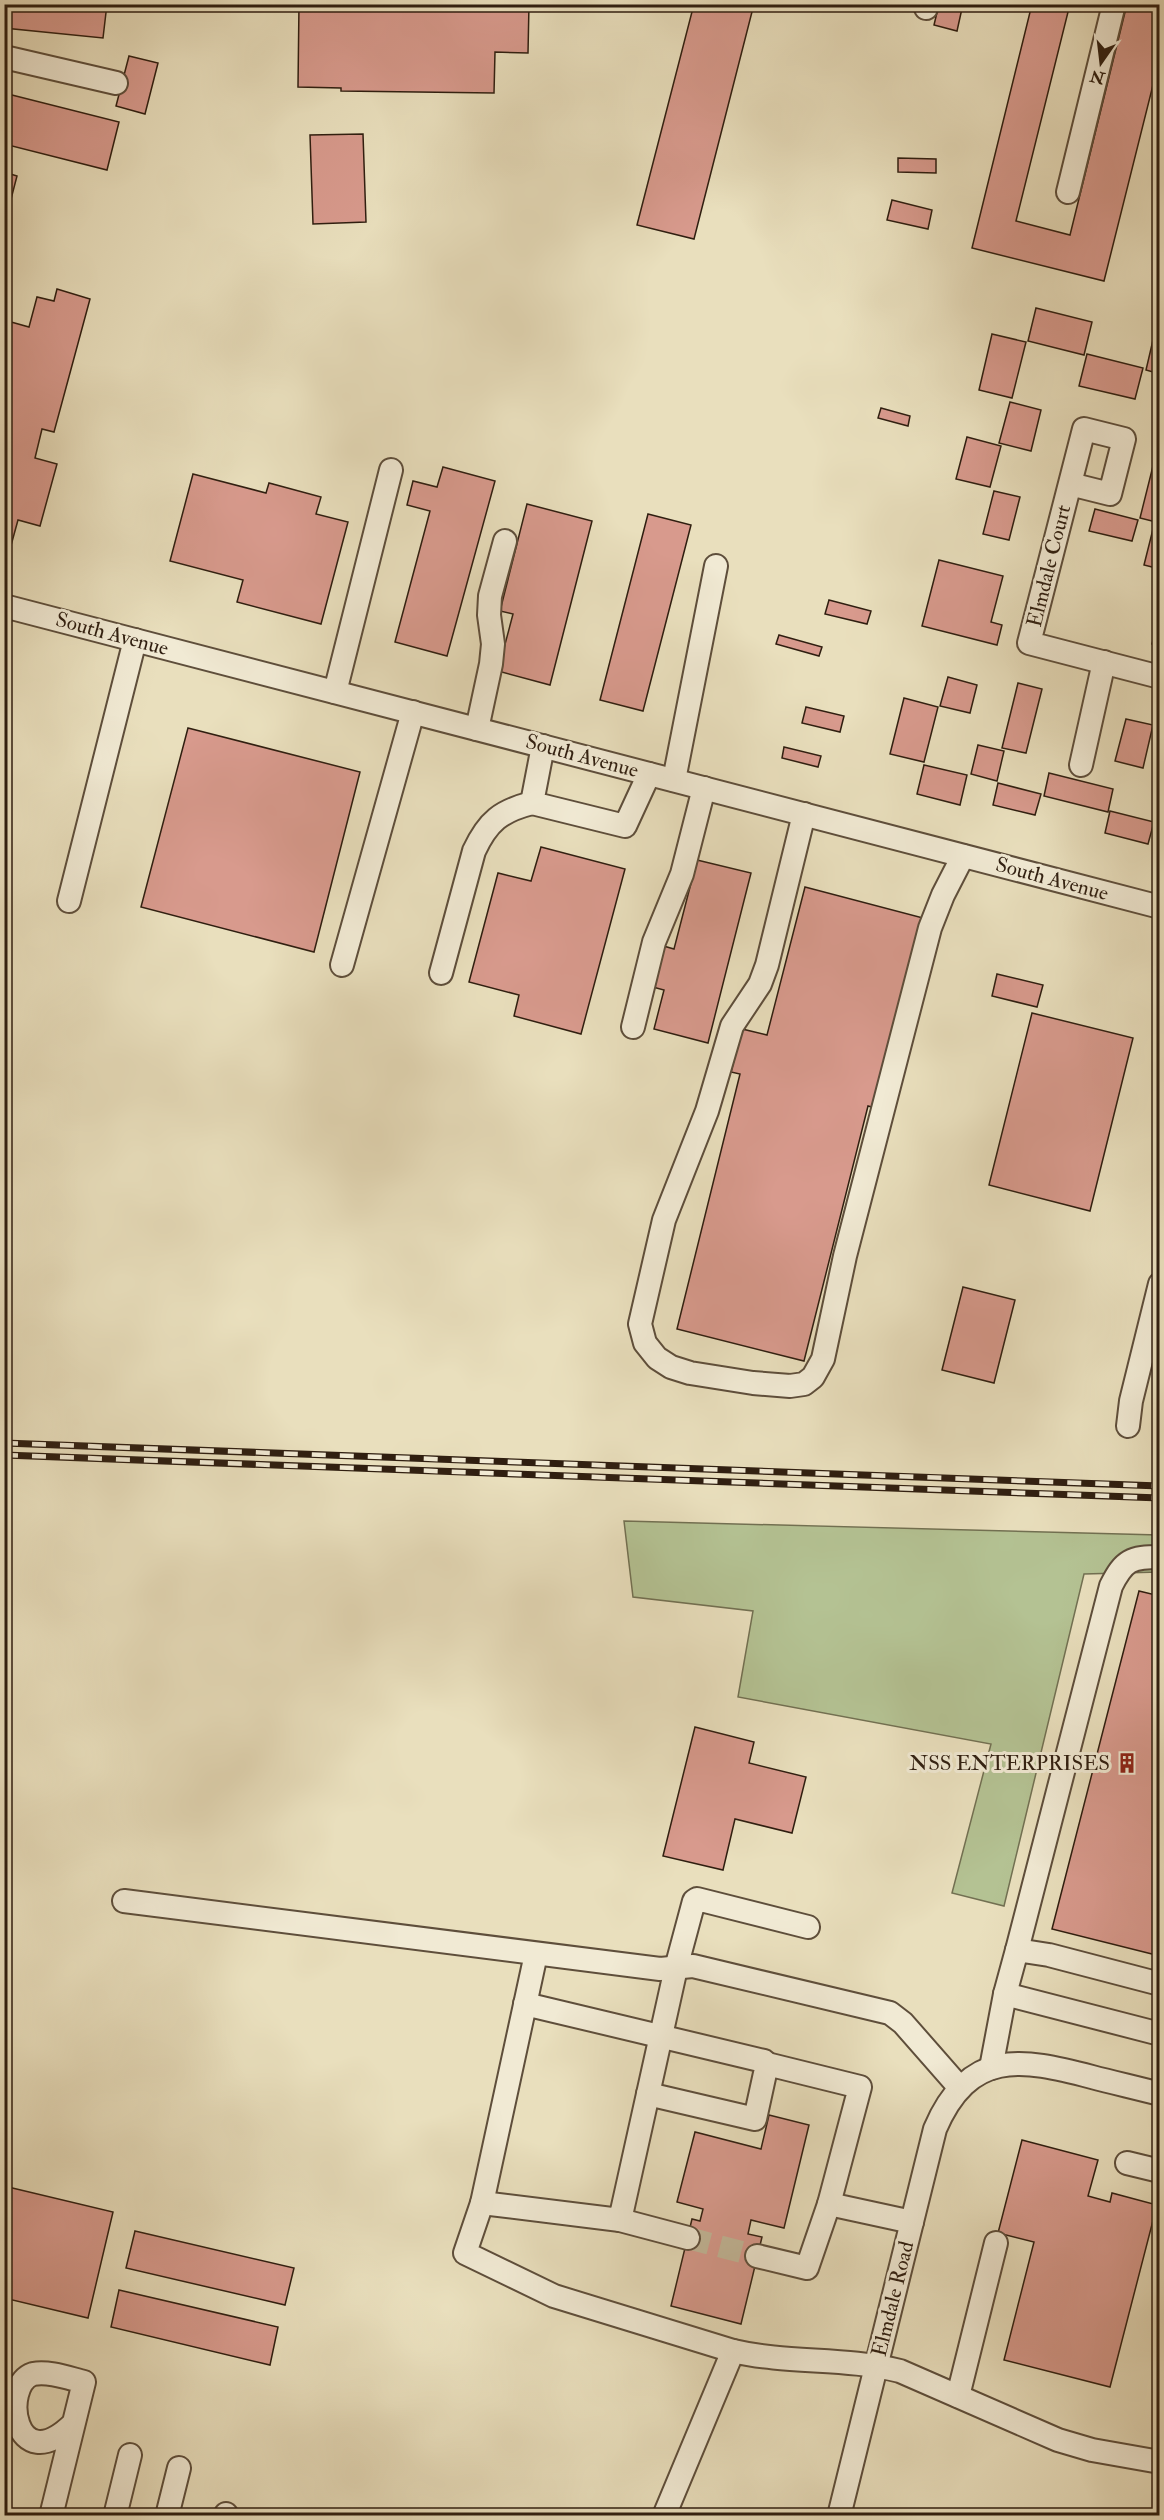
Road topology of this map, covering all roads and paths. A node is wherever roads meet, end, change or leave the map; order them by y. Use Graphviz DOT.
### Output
graph roads {
  1 [pos="1114,4"];
  2 [pos="4,57"];
  3 [pos="116,83"];
  4 [pos="1068,192"];
  5 [pos="391,470"];
  6 [pos="1070,484"];
  7 [pos="505,541"];
  8 [pos="716,566"];
  9 [pos="4,606"];
  10 [pos="135,640"];
  11 [pos="1104,662"];
  12 [pos="1160,677"];
  13 [pos="335,692"];
  14 [pos="413,712"];
  15 [pos="477,729"];
  16 [pos="543,746"];
  17 [pos="1081,765"];
  18 [pos="649,774"];
  19 [pos="674,780"];
  20 [pos="704,788"];
  21 [pos="532,803"];
  22 [pos="804,814"];
  23 [pos="963,856"];
  24 [pos="69,901"];
  25 [pos="1160,907"];
  26 [pos="342,965"];
  27 [pos="441,973"];
  28 [pos="633,1028"];
  29 [pos="1160,1284"];
  30 [pos="1128,1426"];
  31 [pos="1160,1557"];
  32 [pos="124,1901"];
  33 [pos="808,1927"];
  34 [pos="1017,1950"];
  35 [pos="536,1953"];
  36 [pos="676,1968"];
  37 [pos="1160,1984"];
  38 [pos="1005,1994"];
  39 [pos="525,2004"];
  40 [pos="1160,2034"];
  41 [pos="661,2036"];
  42 [pos="767,2064"];
  43 [pos="991,2068"];
  44 [pos="960,2088"];
  45 [pos="648,2094"];
  46 [pos="1160,2094"];
  47 [pos="1127,2163"];
  48 [pos="1160,2171"];
  49 [pos="482,2203"];
  50 [pos="829,2204"];
  51 [pos="621,2220"];
  52 [pos="912,2222"];
  53 [pos="688,2238"];
  54 [pos="996,2243"];
  55 [pos="758,2256"];
  56 [pos="734,2351"];
  57 [pos="876,2365"];
  58 [pos="958,2396"];
  59 [pos="73,2424"];
  60 [pos="130,2455"];
  61 [pos="1160,2462"];
  62 [pos="179,2468"];
  63 [pos="51,2516"];
  64 [pos="115,2516"];
  65 [pos="167,2516"];
  66 [pos="663,2516"];
  67 [pos="839,2516"];
  1 -- 4 [label="street"];
  2 -- 3 [label="street"];
  5 -- 13 [label="street"];
  6 -- 6 [label="street, Elmdale Court"];
  6 -- 11 [label="street, Elmdale Court"];
  7 -- 15 [label="street"];
  8 -- 19 [label="street"];
  9 -- 10 [label="street, South Avenue"];
  10 -- 13 [label="street, South Avenue"];
  10 -- 24 [label="street"];
  11 -- 12 [label="street, Elmdale Court"];
  11 -- 17 [label="street"];
  13 -- 14 [label="street, South Avenue"];
  14 -- 15 [label="street, South Avenue"];
  14 -- 26 [label="street"];
  15 -- 16 [label="street, South Avenue"];
  16 -- 18 [label="street, South Avenue"];
  16 -- 21 [label="street"];
  18 -- 19 [label="street, South Avenue"];
  18 -- 21 [label="street"];
  19 -- 20 [label="street, South Avenue"];
  20 -- 22 [label="street, South Avenue"];
  20 -- 28 [label="street"];
  21 -- 27 [label="street"];
  22 -- 23 [label="street, South Avenue"];
  22 -- 23 [label="street"];
  23 -- 25 [label="street, South Avenue"];
  29 -- 30 [label="street"];
  31 -- 34 [label="street"];
  32 -- 35 [label="street"];
  33 -- 36 [label="street"];
  34 -- 37 [label="street"];
  34 -- 38 [label="street"];
  35 -- 36 [label="street"];
  35 -- 39 [label="street"];
  36 -- 41 [label="street"];
  36 -- 44 [label="street"];
  38 -- 40 [label="street"];
  38 -- 43 [label="street"];
  39 -- 41 [label="street"];
  39 -- 49 [label="street"];
  41 -- 42 [label="street"];
  41 -- 45 [label="street"];
  42 -- 45 [label="street"];
  42 -- 50 [label="street"];
  43 -- 44 [label="street, Elmdale Road"];
  43 -- 46 [label="street"];
  44 -- 52 [label="street, Elmdale Road"];
  45 -- 51 [label="street"];
  47 -- 48 [label="street"];
  49 -- 51 [label="street"];
  49 -- 56 [label="street"];
  50 -- 52 [label="street"];
  50 -- 55 [label="street"];
  51 -- 53 [label="street"];
  52 -- 57 [label="street, Elmdale Road"];
  54 -- 58 [label="street"];
  56 -- 57 [label="street"];
  56 -- 66 [label="street"];
  57 -- 58 [label="street"];
  57 -- 67 [label="street, Elmdale Road"];
  58 -- 61 [label="street"];
  59 -- 63 [label="street"];
  60 -- 64 [label="street"];
  62 -- 65 [label="street"];
}
